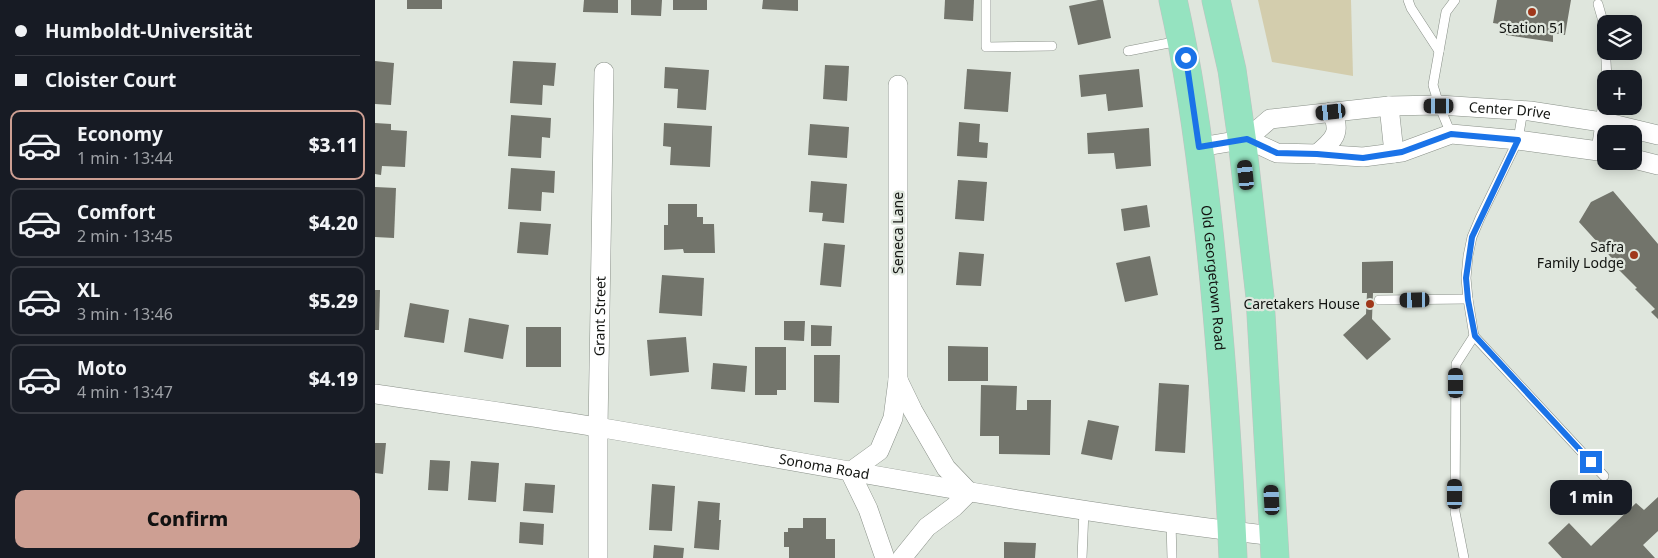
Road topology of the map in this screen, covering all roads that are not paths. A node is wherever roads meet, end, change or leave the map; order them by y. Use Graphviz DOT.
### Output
graph roads {
  1 [pos="986,0"];
  2 [pos="1173,0"];
  3 [pos="1216,0"];
  4 [pos="1408,0"];
  5 [pos="1455,0"];
  6 [pos="1598,4"];
  7 [pos="1182,40"];
  8 [pos="1052,46"];
  9 [pos="1128,51"];
  10 [pos="1439,51"];
  11 [pos="1606,70"];
  12 [pos="604,72"];
  13 [pos="898,85"];
  14 [pos="1389,106"];
  15 [pos="1439,106"];
  16 [pos="1523,110"];
  17 [pos="1331,112"];
  18 [pos="1601,115"];
  19 [pos="1600,122"];
  20 [pos="1600,125"];
  21 [pos="1451,134"];
  22 [pos="1658,135"];
  23 [pos="1245,139"];
  24 [pos="1518,140"];
  25 [pos="1199,147"];
  26 [pos="1597,151"];
  27 [pos="1394,153"];
  28 [pos="1317,154"];
  29 [pos="1642,161"];
  30 [pos="1658,165"];
  31 [pos="1379,300"];
  32 [pos="1468,300"];
  33 [pos="1475,336"];
  34 [pos="898,380"];
  35 [pos="375,394"];
  36 [pos="598,427"];
  37 [pos="850,472"];
  38 [pos="1604,476"];
  39 [pos="969,492"];
  40 [pos="1084,510"];
  41 [pos="1171,523"];
  42 [pos="1232,545"];
  43 [pos="1275,547"];
  44 [pos="599,558"];
  45 [pos="885,558"];
  46 [pos="902,558"];
  47 [pos="1082,558"];
  48 [pos="1172,558"];
  49 [pos="1464,558"];
  1 -- 8 [label="lane"];
  2 -- 7 [label="main road, Old Georgetown Road"];
  3 -- 23 [label="main road"];
  4 -- 10 [label="lane"];
  5 -- 10 [label="lane"];
  6 -- 11 [label="lane"];
  7 -- 9 [label="lane"];
  7 -- 25 [label="main road, Old Georgetown Road"];
  10 -- 15 [label="lane"];
  12 -- 36 [label="street, Grant Street"];
  13 -- 34 [label="street, Seneca Lane"];
  14 -- 15 [label="street, Center Drive"];
  14 -- 17 [label="street, Center Drive"];
  14 -- 27 [label="street"];
  15 -- 16 [label="street, Center Drive"];
  15 -- 21 [label="lane"];
  16 -- 19 [label="street, Center Drive"];
  16 -- 24 [label="lane"];
  17 -- 23 [label="street, Center Drive"];
  17 -- 28 [label="street"];
  18 -- 19 [label="lane"];
  19 -- 20 [label="lane"];
  19 -- 22 [label="street, Center Drive"];
  21 -- 24 [label="street, Center Drive"];
  21 -- 27 [label="street, Center Drive"];
  23 -- 25 [label="street"];
  23 -- 28 [label="street, Center Drive"];
  23 -- 43 [label="main road"];
  24 -- 26 [label="street, Center Drive"];
  24 -- 32 [label="lane"];
  25 -- 42 [label="main road, Old Georgetown Road"];
  27 -- 28 [label="street, Center Drive"];
  29 -- 30 [label="street"];
  31 -- 32 [label="lane"];
  32 -- 33 [label="lane"];
  33 -- 38 [label="lane"];
  33 -- 49 [label="lane"];
  34 -- 37 [label="street, Seneca Lane"];
  34 -- 39 [label="street, Seneca Lane"];
  35 -- 36 [label="street, Sonoma Road"];
  36 -- 37 [label="street, Sonoma Road"];
  36 -- 44 [label="street, Grant Street"];
  37 -- 39 [label="street, Sonoma Road"];
  37 -- 45 [label="street"];
  39 -- 40 [label="street, Sonoma Road"];
  39 -- 46 [label="street"];
  40 -- 41 [label="street, Sonoma Road"];
  40 -- 47 [label="lane"];
  41 -- 42 [label="street, Sonoma Road"];
  41 -- 48 [label="lane"];
  42 -- 43 [label="street, Sonoma Road"];
}
